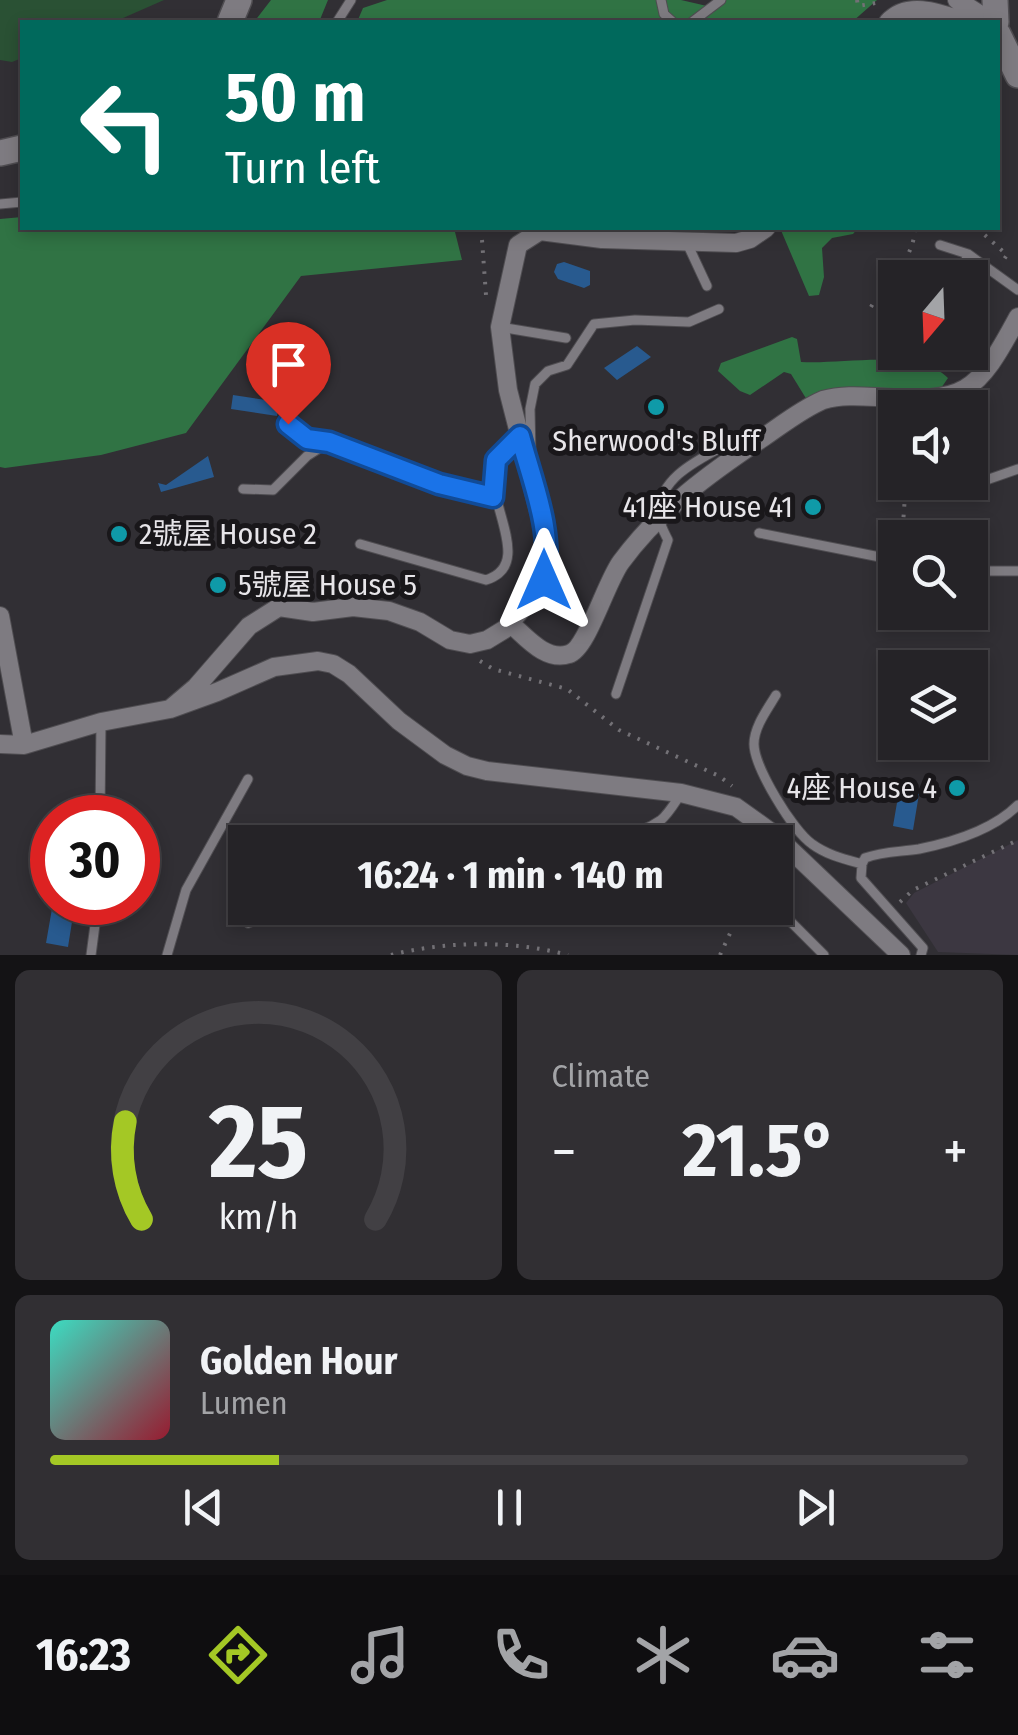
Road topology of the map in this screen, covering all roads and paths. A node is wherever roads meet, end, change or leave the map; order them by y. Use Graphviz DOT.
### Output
graph roads {
  1 [pos="721,0"];
  2 [pos="857,0"];
  3 [pos="894,0"];
  4 [pos="956,0"];
  5 [pos="933,6"];
  6 [pos="695,20"];
  7 [pos="890,20"];
  8 [pos="962,20"];
  9 [pos="991,20"];
  10 [pos="1000,38"];
  11 [pos="1018,75"];
  12 [pos="763,230"];
  13 [pos="915,230"];
  14 [pos="979,230"];
  15 [pos="914,239"];
  16 [pos="686,242"];
  17 [pos="925,242"];
  18 [pos="940,246"];
  19 [pos="968,254"];
  20 [pos="907,260"];
  21 [pos="966,260"];
  22 [pos="1009,272"];
  23 [pos="707,286"];
  24 [pos="1018,290"];
  25 [pos="878,300"];
  26 [pos="870,307"];
  27 [pos="718,309"];
  28 [pos="1018,318"];
  29 [pos="500,326"];
  30 [pos="566,338"];
  31 [pos="288,424"];
  32 [pos="520,436"];
  33 [pos="329,442"];
  34 [pos="1018,469"];
  35 [pos="529,472"];
  36 [pos="988,479"];
  37 [pos="243,489"];
  38 [pos="493,497"];
  39 [pos="659,518"];
  40 [pos="760,532"];
  41 [pos="360,544"];
  42 [pos="878,556"];
  43 [pos="988,571"];
  44 [pos="1018,571"];
  45 [pos="0,616"];
  46 [pos="510,624"];
  47 [pos="470,644"];
  48 [pos="616,694"];
  49 [pos="776,695"];
  50 [pos="170,708"];
  51 [pos="101,722"];
  52 [pos="0,744"];
  53 [pos="24,745"];
  54 [pos="248,779"];
  55 [pos="681,793"];
  56 [pos="100,795"];
  57 [pos="1018,805"];
  58 [pos="736,807"];
  59 [pos="649,825"];
  60 [pos="1018,840"];
  61 [pos="862,864"];
  62 [pos="892,914"];
  63 [pos="793,924"];
  64 [pos="95,925"];
  65 [pos="732,925"];
  66 [pos="90,955"];
  67 [pos="167,955"];
  68 [pos="391,955"];
  69 [pos="568,955"];
  70 [pos="720,955"];
  71 [pos="824,955"];
  72 [pos="901,955"];
  73 [pos="921,955"];
  1 -- 6 [label="lane"];
  2 -- 3 [label="path"];
  4 -- 9 [label="street"];
  5 -- 7 [label="street"];
  5 -- 8 [label="street"];
  10 -- 11 [label="main road"];
  12 -- 16 [label="street"];
  13 -- 15 [label="path"];
  14 -- 22 [label="path"];
  15 -- 17 [label="path"];
  15 -- 20 [label="path"];
  16 -- 23 [label="lane"];
  16 -- 29 [label="street"];
  18 -- 19 [label="lane"];
  19 -- 21 [label="lane"];
  19 -- 24 [label="lane"];
  25 -- 26 [label="path"];
  27 -- 35 [label="lane"];
  28 -- 39 [label="street"];
  29 -- 30 [label="lane"];
  29 -- 32 [label="street"];
  31 -- 33 [label="lane"];
  32 -- 35 [label="street"];
  32 -- 38 [label="lane"];
  33 -- 37 [label="lane"];
  33 -- 38 [label="lane"];
  34 -- 36 [label="lane"];
  35 -- 46 [label="street"];
  38 -- 41 [label="lane"];
  39 -- 46 [label="street"];
  39 -- 48 [label="lane"];
  40 -- 42 [label="lane"];
  43 -- 44 [label="lane"];
  45 -- 53 [label="street"];
  46 -- 47 [label="street"];
  47 -- 50 [label="street"];
  47 -- 58 [label="path"];
  49 -- 61 [label="lane"];
  50 -- 51 [label="street"];
  50 -- 55 [label="street"];
  51 -- 53 [label="street"];
  51 -- 56 [label="lane"];
  52 -- 53 [label="street"];
  54 -- 67 [label="lane"];
  55 -- 58 [label="street"];
  55 -- 59 [label="lane"];
  57 -- 61 [label="lane"];
  58 -- 72 [label="street"];
  60 -- 62 [label="path"];
  61 -- 62 [label="lane"];
  62 -- 73 [label="lane"];
  63 -- 71 [label="lane"];
  64 -- 66 [label="lane"];
  65 -- 70 [label="path"];
  68 -- 69 [label="path"];
}
